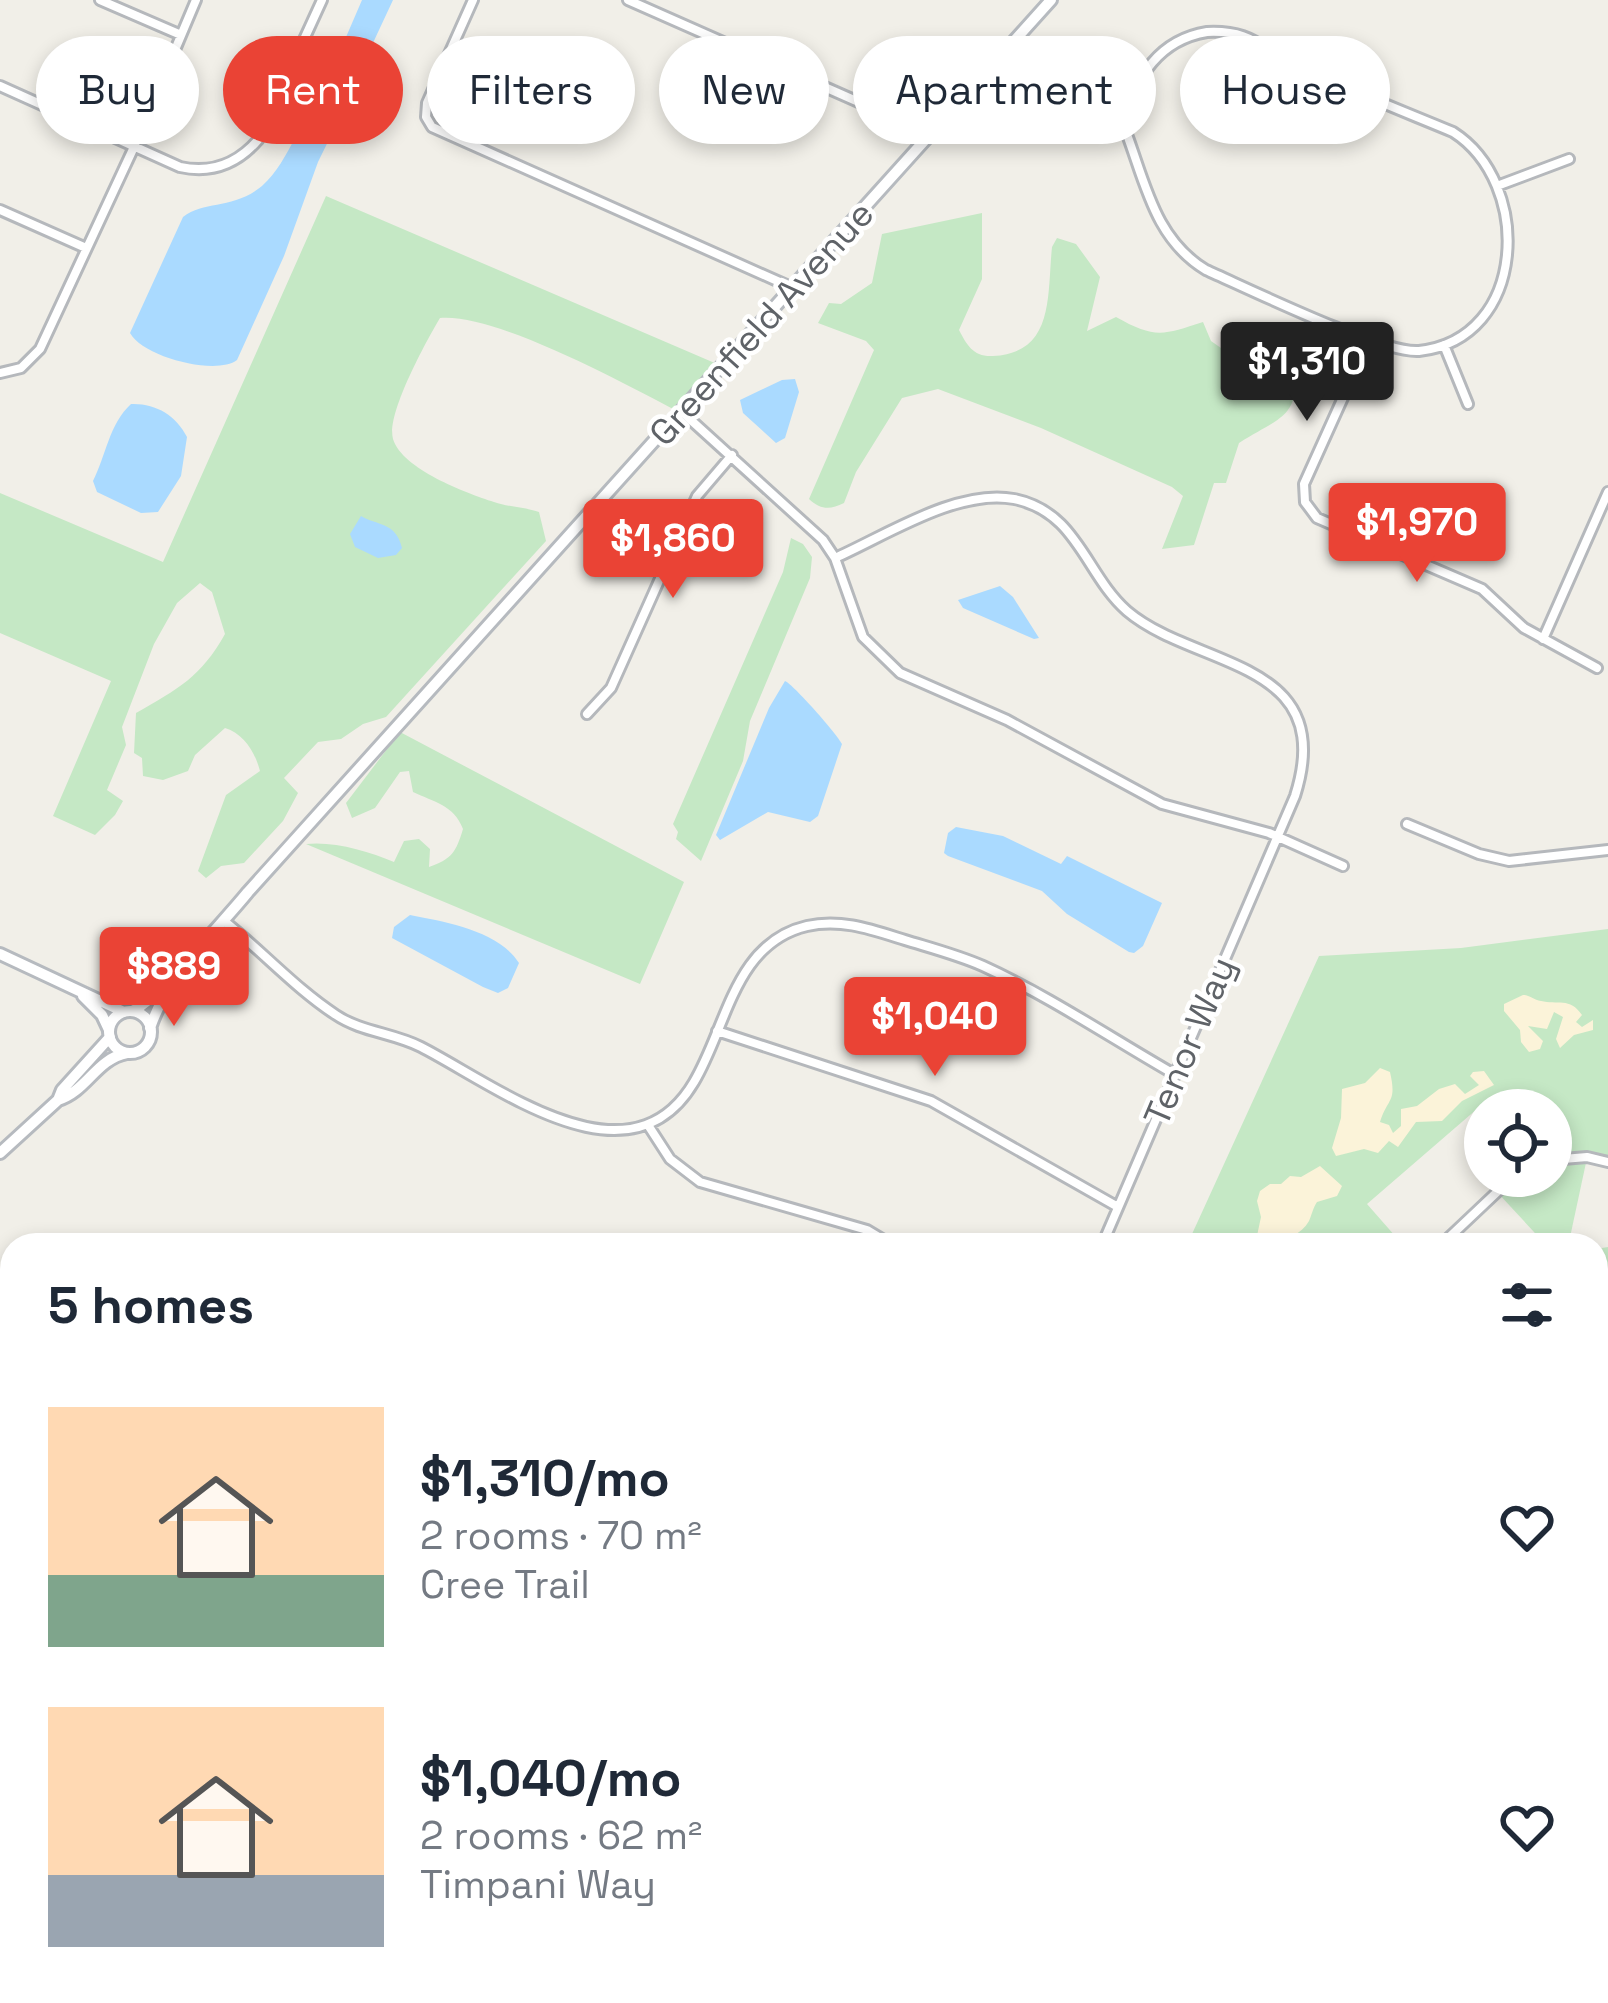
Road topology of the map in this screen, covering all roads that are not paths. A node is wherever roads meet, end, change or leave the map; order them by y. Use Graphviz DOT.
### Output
graph roads {
  1 [pos="100,0"];
  2 [pos="196,0"];
  3 [pos="322,0"];
  4 [pos="473,0"];
  5 [pos="628,0"];
  6 [pos="1051,0"];
  7 [pos="182,35"];
  8 [pos="1019,36"];
  9 [pos="1156,58"];
  10 [pos="0,86"];
  11 [pos="853,99"];
  12 [pos="923,144"];
  13 [pos="1130,144"];
  14 [pos="134,146"];
  15 [pos="1569,159"];
  16 [pos="1497,185"];
  17 [pos="0,210"];
  18 [pos="86,248"];
  19 [pos="794,289"];
  20 [pos="1369,340"];
  21 [pos="1444,345"];
  22 [pos="0,374"];
  23 [pos="1468,404"];
  24 [pos="682,412"];
  25 [pos="732,455"];
  26 [pos="1608,493"];
  27 [pos="835,558"];
  28 [pos="1543,639"];
  29 [pos="1597,668"];
  30 [pos="587,714"];
  31 [pos="1407,824"];
  32 [pos="1277,837"];
  33 [pos="1608,850"];
  34 [pos="1342,866"];
  35 [pos="224,921"];
  36 [pos="0,955"];
  37 [pos="182,968"];
  38 [pos="83,996"];
  39 [pos="128,1012"];
  40 [pos="150,1028"];
  41 [pos="717,1031"];
  42 [pos="110,1034"];
  43 [pos="127,1053"];
  44 [pos="1174,1074"];
  45 [pos="58,1100"];
  46 [pos="648,1125"];
  47 [pos="0,1154"];
  48 [pos="1572,1158"];
  49 [pos="1608,1162"];
  50 [pos="1492,1197"];
  51 [pos="1118,1207"];
  52 [pos="872,1233"];
  53 [pos="1107,1233"];
  54 [pos="1455,1233"];
  1 -- 7 [label="street"];
  2 -- 7 [label="street"];
  3 -- 14 [label="street"];
  4 -- 19 [label="street"];
  5 -- 11 [label="street"];
  6 -- 8 [label="main road, Greenfield Avenue"];
  7 -- 14 [label="street"];
  9 -- 16 [label="street"];
  10 -- 14 [label="street"];
  12 -- 19 [label="main road, Greenfield Avenue"];
  13 -- 20 [label="street"];
  14 -- 18 [label="street"];
  15 -- 16 [label="street"];
  16 -- 21 [label="street"];
  17 -- 18 [label="street"];
  18 -- 22 [label="street"];
  19 -- 24 [label="main road, Greenfield Avenue"];
  20 -- 21 [label="street"];
  20 -- 28 [label="street"];
  21 -- 23 [label="street"];
  24 -- 25 [label="street"];
  24 -- 35 [label="main road, Greenfield Avenue"];
  25 -- 27 [label="street"];
  25 -- 30 [label="street"];
  26 -- 28 [label="street"];
  27 -- 32 [label="street"];
  27 -- 32 [label="street, Tenor Way"];
  28 -- 29 [label="street"];
  31 -- 33 [label="street"];
  32 -- 34 [label="street"];
  32 -- 44 [label="street, Tenor Way"];
  35 -- 37 [label="main road, Greenfield Avenue"];
  35 -- 46 [label="street"];
  36 -- 38 [label="main road"];
  37 -- 39 [label="main road, Greenfield Avenue"];
  37 -- 40 [label="main road, Greenfield Avenue"];
  38 -- 39 [label="main road"];
  38 -- 42 [label="main road"];
  39 -- 40 [label="main road"];
  39 -- 42 [label="main road"];
  40 -- 43 [label="main road"];
  41 -- 44 [label="street"];
  41 -- 46 [label="street"];
  41 -- 51 [label="street"];
  42 -- 43 [label="main road"];
  42 -- 45 [label="main road"];
  43 -- 45 [label="main road"];
  44 -- 51 [label="street, Tenor Way"];
  45 -- 47 [label="main road"];
  46 -- 52 [label="street"];
  48 -- 49 [label="street"];
  50 -- 54 [label="street"];
  51 -- 53 [label="street, Tenor Way"];
}
